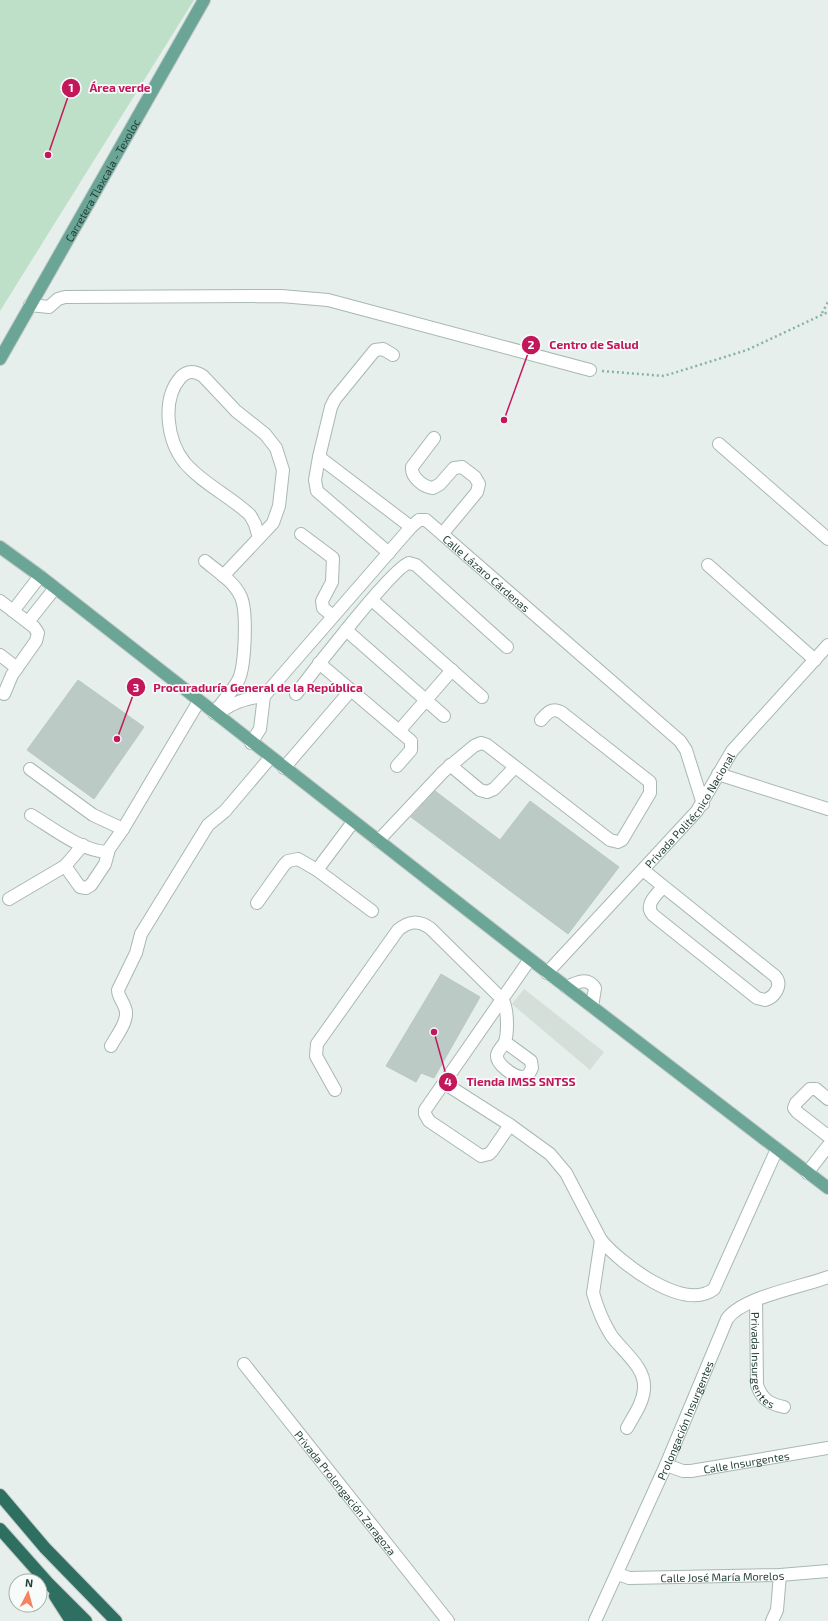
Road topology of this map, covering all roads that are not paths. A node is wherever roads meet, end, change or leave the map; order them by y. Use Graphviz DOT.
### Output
graph roads {
  1 [pos="204,0"];
  2 [pos="30,305"];
  3 [pos="393,355"];
  4 [pos="0,359"];
  5 [pos="590,370"];
  6 [pos="434,438"];
  7 [pos="719,444"];
  8 [pos="319,457"];
  9 [pos="412,527"];
  10 [pos="443,533"];
  11 [pos="301,534"];
  12 [pos="259,538"];
  13 [pos="828,539"];
  14 [pos="0,547"];
  15 [pos="389,553"];
  16 [pos="205,561"];
  17 [pos="708,565"];
  18 [pos="40,576"];
  19 [pos="223,576"];
  20 [pos="55,588"];
  21 [pos="372,600"];
  22 [pos="0,601"];
  23 [pos="13,611"];
  24 [pos="333,616"];
  25 [pos="28,622"];
  26 [pos="346,630"];
  27 [pos="828,646"];
  28 [pos="507,647"];
  29 [pos="0,655"];
  30 [pos="815,660"];
  31 [pos="319,663"];
  32 [pos="17,668"];
  33 [pos="452,670"];
  34 [pos="351,690"];
  35 [pos="4,694"];
  36 [pos="296,694"];
  37 [pos="264,696"];
  38 [pos="482,697"];
  39 [pos="426,700"];
  40 [pos="199,701"];
  41 [pos="215,715"];
  42 [pos="444,716"];
  43 [pos="541,720"];
  44 [pos="399,731"];
  45 [pos="251,743"];
  46 [pos="270,758"];
  47 [pos="450,765"];
  48 [pos="397,766"];
  49 [pos="515,767"];
  50 [pos="284,768"];
  51 [pos="30,769"];
  52 [pos="718,774"];
  53 [pos="703,804"];
  54 [pos="828,809"];
  55 [pos="31,815"];
  56 [pos="353,822"];
  57 [pos="123,829"];
  58 [pos="378,841"];
  59 [pos="83,845"];
  60 [pos="108,852"];
  61 [pos="65,866"];
  62 [pos="317,870"];
  63 [pos="643,870"];
  64 [pos="663,887"];
  65 [pos="10,899"];
  66 [pos="257,903"];
  67 [pos="372,911"];
  68 [pos="530,960"];
  69 [pos="547,972"];
  70 [pos="566,987"];
  71 [pos="502,999"];
  72 [pos="592,1006"];
  73 [pos="505,1042"];
  74 [pos="111,1046"];
  75 [pos="444,1083"];
  76 [pos="335,1090"];
  77 [pos="828,1099"];
  78 [pos="510,1125"];
  79 [pos="828,1136"];
  80 [pos="828,1146"];
  81 [pos="777,1149"];
  82 [pos="807,1172"];
  83 [pos="828,1188"];
  84 [pos="600,1240"];
  85 [pos="828,1277"];
  86 [pos="756,1300"];
  87 [pos="244,1364"];
  88 [pos="784,1407"];
  89 [pos="627,1428"];
  90 [pos="828,1448"];
  91 [pos="666,1465"];
  92 [pos="0,1495"];
  93 [pos="0,1530"];
  94 [pos="828,1571"];
  95 [pos="39,1573"];
  96 [pos="618,1574"];
  97 [pos="780,1575"];
  98 [pos="48,1583"];
  99 [pos="71,1621"];
  100 [pos="86,1621"];
  101 [pos="116,1621"];
  102 [pos="448,1621"];
  103 [pos="595,1621"];
  104 [pos="772,1621"];
  1 -- 2 [label="main road, Carretera Tlaxcala - Texoloc"];
  2 -- 4 [label="main road, Carretera Tlaxcala - Texoloc"];
  2 -- 5 [label="street"];
  3 -- 8 [label="street"];
  6 -- 10 [label="street"];
  7 -- 13 [label="street"];
  8 -- 9 [label="street"];
  8 -- 15 [label="street"];
  9 -- 10 [label="street, Calle Lázaro Cárdenas"];
  9 -- 15 [label="street"];
  10 -- 53 [label="street, Calle Lázaro Cárdenas"];
  11 -- 24 [label="street"];
  12 -- 12 [label="street"];
  12 -- 19 [label="street"];
  14 -- 18 [label="main road"];
  15 -- 24 [label="street"];
  16 -- 19 [label="street"];
  17 -- 30 [label="street"];
  18 -- 20 [label="main road"];
  18 -- 23 [label="street"];
  19 -- 41 [label="street"];
  20 -- 25 [label="street"];
  20 -- 40 [label="main road"];
  21 -- 26 [label="street"];
  21 -- 28 [label="street"];
  21 -- 33 [label="street"];
  22 -- 23 [label="street"];
  23 -- 25 [label="street"];
  24 -- 37 [label="street"];
  25 -- 32 [label="street"];
  26 -- 31 [label="street"];
  26 -- 39 [label="street"];
  27 -- 30 [label="street, Privada Politécnico Nacional"];
  29 -- 32 [label="street"];
  30 -- 52 [label="street, Privada Politécnico Nacional"];
  31 -- 34 [label="street"];
  31 -- 36 [label="street"];
  32 -- 35 [label="street"];
  33 -- 38 [label="street"];
  33 -- 39 [label="street"];
  34 -- 44 [label="street"];
  34 -- 50 [label="street"];
  37 -- 41 [label="street"];
  37 -- 45 [label="street"];
  39 -- 42 [label="street"];
  39 -- 44 [label="street"];
  40 -- 41 [label="main road"];
  40 -- 57 [label="street"];
  41 -- 45 [label="main road"];
  43 -- 49 [label="street"];
  44 -- 48 [label="street"];
  45 -- 46 [label="main road"];
  46 -- 50 [label="main road"];
  46 -- 74 [label="street"];
  47 -- 49 [label="street"];
  47 -- 49 [label="street"];
  47 -- 58 [label="street"];
  50 -- 56 [label="main road"];
  51 -- 57 [label="street"];
  52 -- 53 [label="street, Privada Politécnico Nacional"];
  52 -- 54 [label="street"];
  53 -- 63 [label="street, Privada Politécnico Nacional"];
  55 -- 59 [label="street"];
  56 -- 58 [label="main road"];
  56 -- 62 [label="street"];
  57 -- 60 [label="street"];
  58 -- 68 [label="main road"];
  59 -- 60 [label="street"];
  59 -- 61 [label="street"];
  60 -- 61 [label="street"];
  61 -- 65 [label="street"];
  62 -- 66 [label="street"];
  62 -- 67 [label="street"];
  63 -- 64 [label="street"];
  63 -- 69 [label="street, Privada Politécnico Nacional"];
  64 -- 64 [label="street"];
  68 -- 69 [label="main road"];
  68 -- 71 [label="street"];
  69 -- 70 [label="main road"];
  70 -- 72 [label="main road"];
  70 -- 72 [label="street"];
  71 -- 73 [label="street"];
  71 -- 75 [label="street"];
  71 -- 76 [label="street"];
  72 -- 81 [label="main road"];
  75 -- 78 [label="street"];
  75 -- 78 [label="street"];
  77 -- 79 [label="street"];
  78 -- 84 [label="street"];
  80 -- 82 [label="street"];
  81 -- 82 [label="main road"];
  81 -- 84 [label="street"];
  82 -- 83 [label="main road"];
  84 -- 89 [label="street"];
  85 -- 86 [label="street, Prolongación Insurgentes"];
  86 -- 88 [label="street, Privada Insurgentes"];
  86 -- 91 [label="street, Prolongación Insurgentes"];
  87 -- 102 [label="street, Privada Prolongación Zaragoza"];
  90 -- 91 [label="street, Calle Insurgentes"];
  91 -- 96 [label="street, Prolongación Insurgentes"];
  92 -- 101 [label="highway"];
  93 -- 95 [label="highway"];
  94 -- 97 [label="street, Calle José María Morelos"];
  96 -- 97 [label="street, Calle José María Morelos"];
  96 -- 103 [label="street, Prolongación Insurgentes"];
  97 -- 104 [label="street"];
  98 -- 99 [label="highway"];
  98 -- 100 [label="highway"];
}
